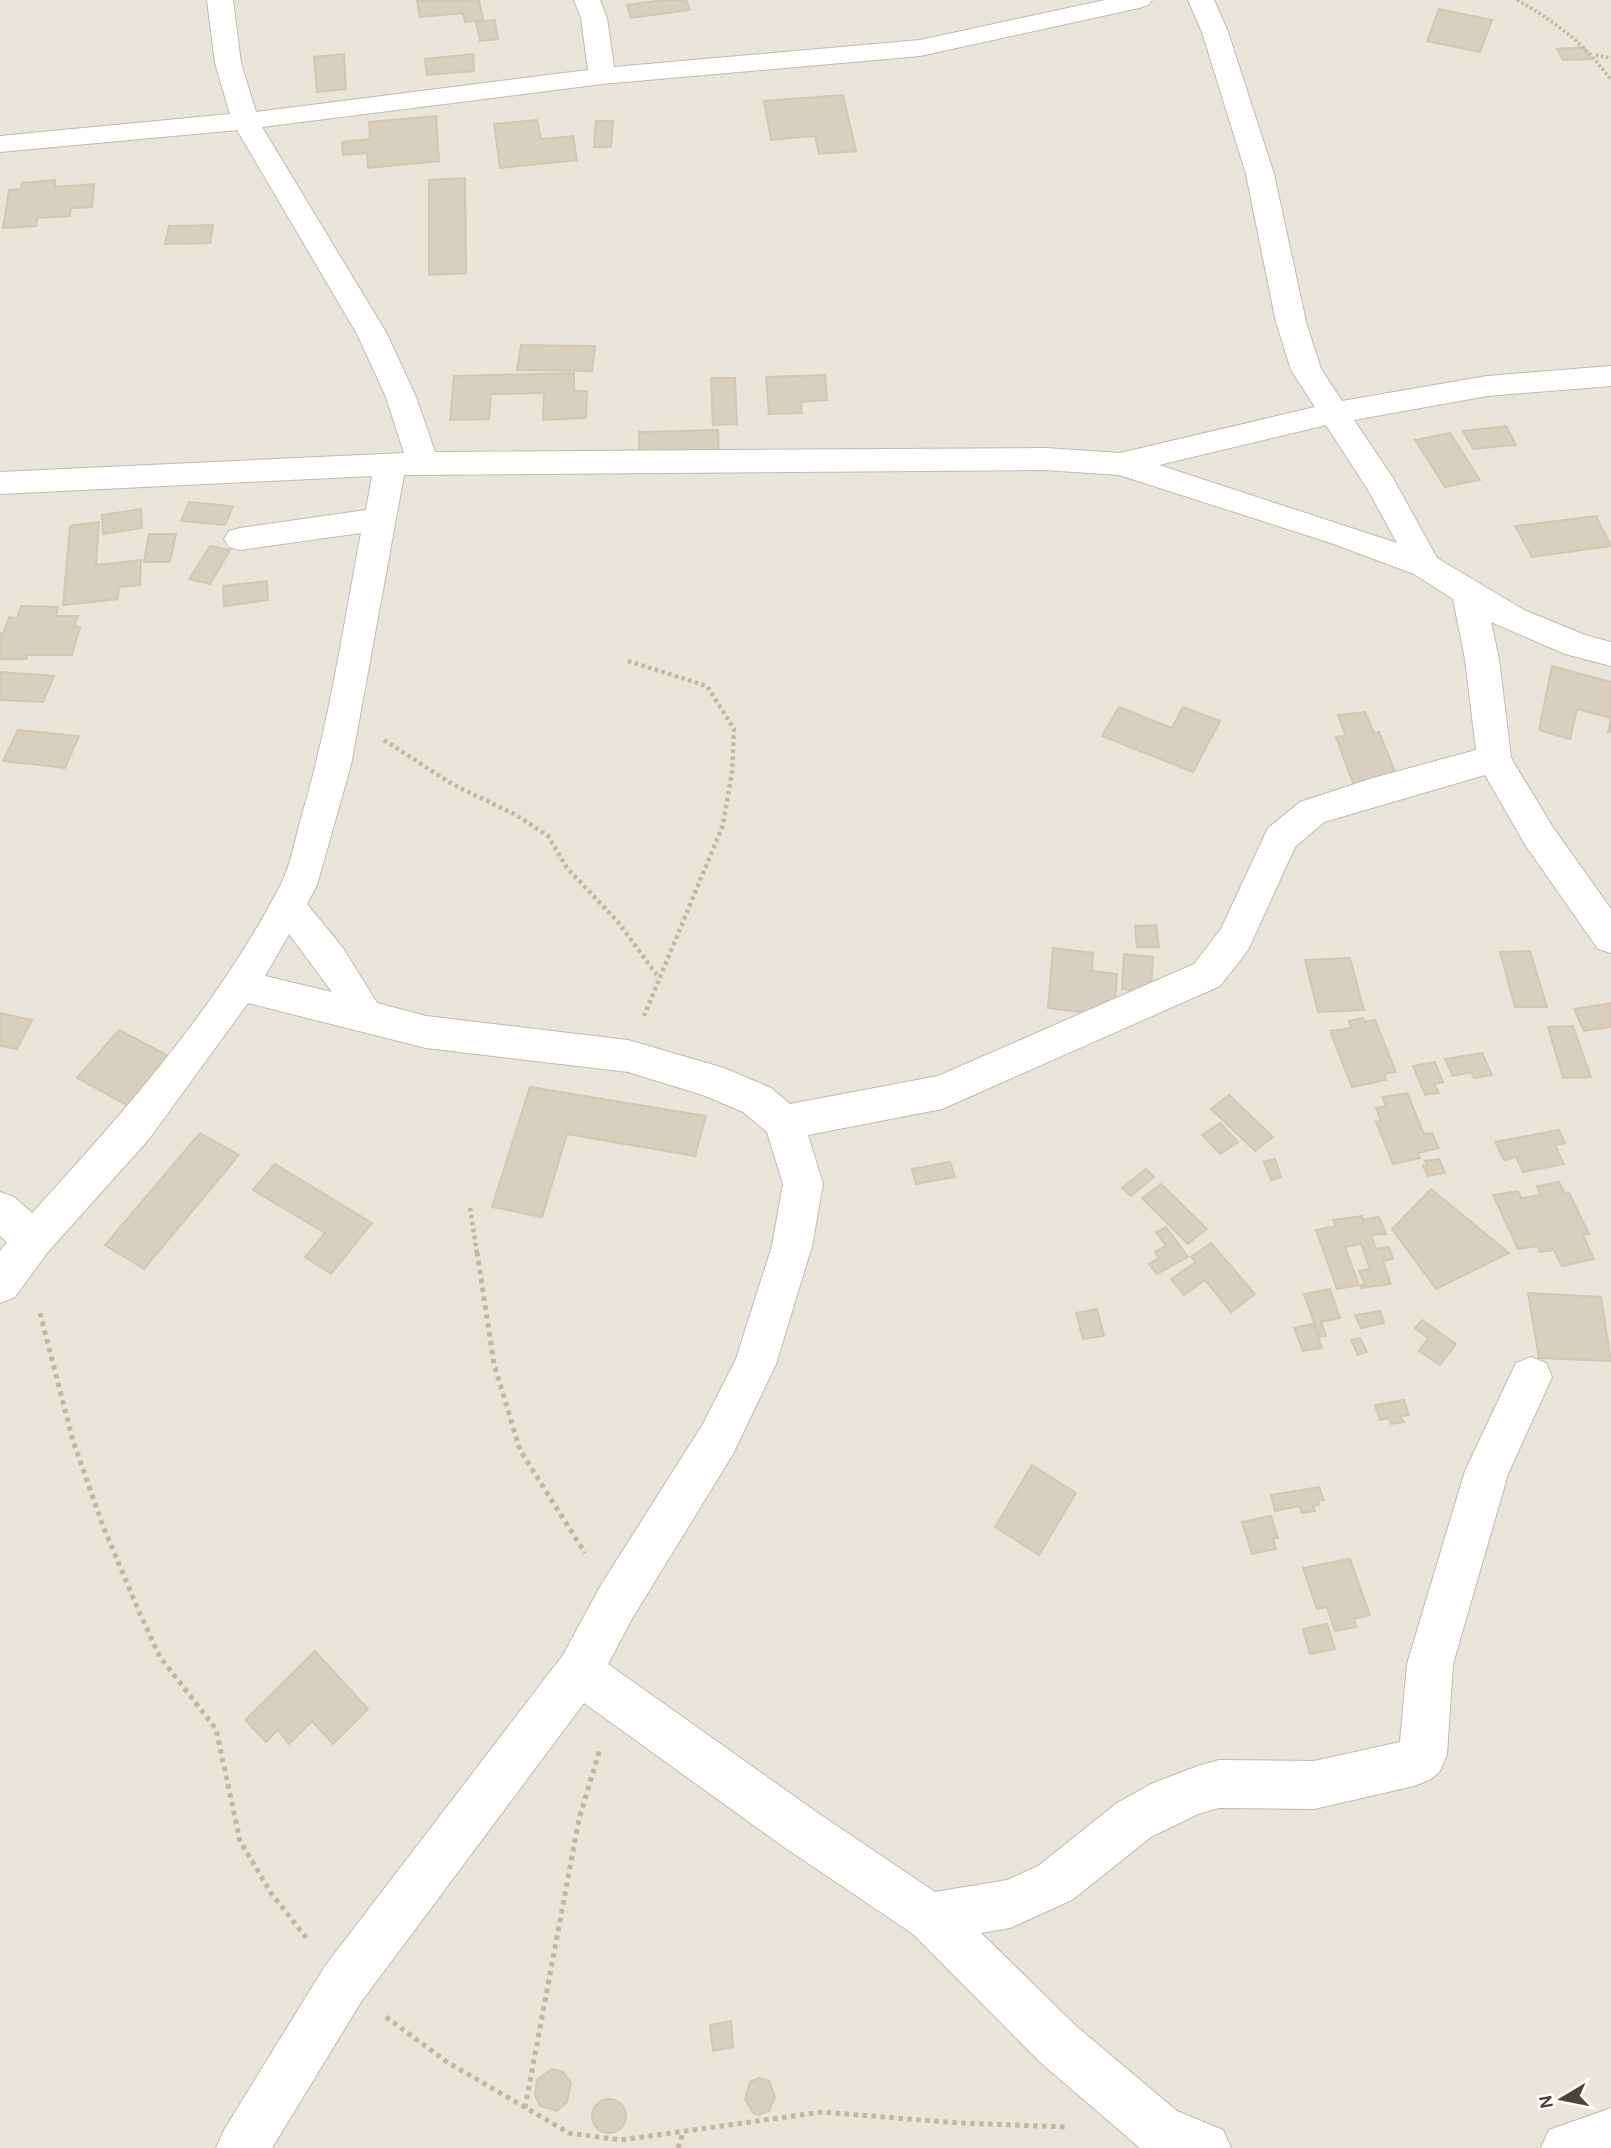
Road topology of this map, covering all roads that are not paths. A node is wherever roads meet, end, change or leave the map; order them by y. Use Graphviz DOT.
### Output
graph roads {
  1 [pos="220,0"];
  2 [pos="587,0"];
  3 [pos="1139,0"];
  4 [pos="1201,0"];
  5 [pos="601,76"];
  6 [pos="245,121"];
  7 [pos="0,144"];
  8 [pos="1611,376"];
  9 [pos="1333,413"];
  10 [pos="407,464"];
  11 [pos="1120,464"];
  12 [pos="0,484"];
  13 [pos="380,519"];
  14 [pos="240,539"];
  15 [pos="1425,566"];
  16 [pos="1469,595"];
  17 [pos="1611,654"];
  18 [pos="1494,759"];
  19 [pos="286,907"];
  20 [pos="1611,938"];
  21 [pos="240,985"];
  22 [pos="365,1018"];
  23 [pos="784,1122"];
  24 [pos="0,1210"];
  25 [pos="28,1247"];
  26 [pos="0,1284"];
  27 [pos="1531,1377"];
  28 [pos="597,1685"];
  29 [pos="930,1917"];
  30 [pos="1611,2134"];
  31 [pos="242,2148"];
  32 [pos="1205,2148"];
  33 [pos="1567,2148"];
  1 -- 6 [label="street"];
  2 -- 5 [label="street"];
  3 -- 5 [label="street"];
  4 -- 9 [label="street"];
  5 -- 6 [label="street"];
  6 -- 7 [label="street"];
  6 -- 10 [label="street"];
  8 -- 9 [label="street"];
  9 -- 11 [label="street"];
  9 -- 15 [label="street"];
  10 -- 11 [label="street"];
  10 -- 12 [label="street"];
  10 -- 13 [label="street"];
  11 -- 15 [label="street"];
  13 -- 14 [label="street"];
  13 -- 19 [label="street"];
  15 -- 16 [label="street"];
  16 -- 17 [label="street"];
  16 -- 18 [label="street"];
  18 -- 20 [label="street"];
  18 -- 23 [label="street"];
  19 -- 21 [label="street"];
  19 -- 22 [label="street"];
  21 -- 22 [label="street"];
  21 -- 25 [label="street"];
  22 -- 23 [label="street"];
  23 -- 28 [label="street"];
  24 -- 25 [label="street"];
  25 -- 26 [label="street"];
  27 -- 29 [label="street"];
  28 -- 29 [label="street"];
  28 -- 31 [label="street"];
  29 -- 32 [label="street"];
  30 -- 33 [label="street"];
}
